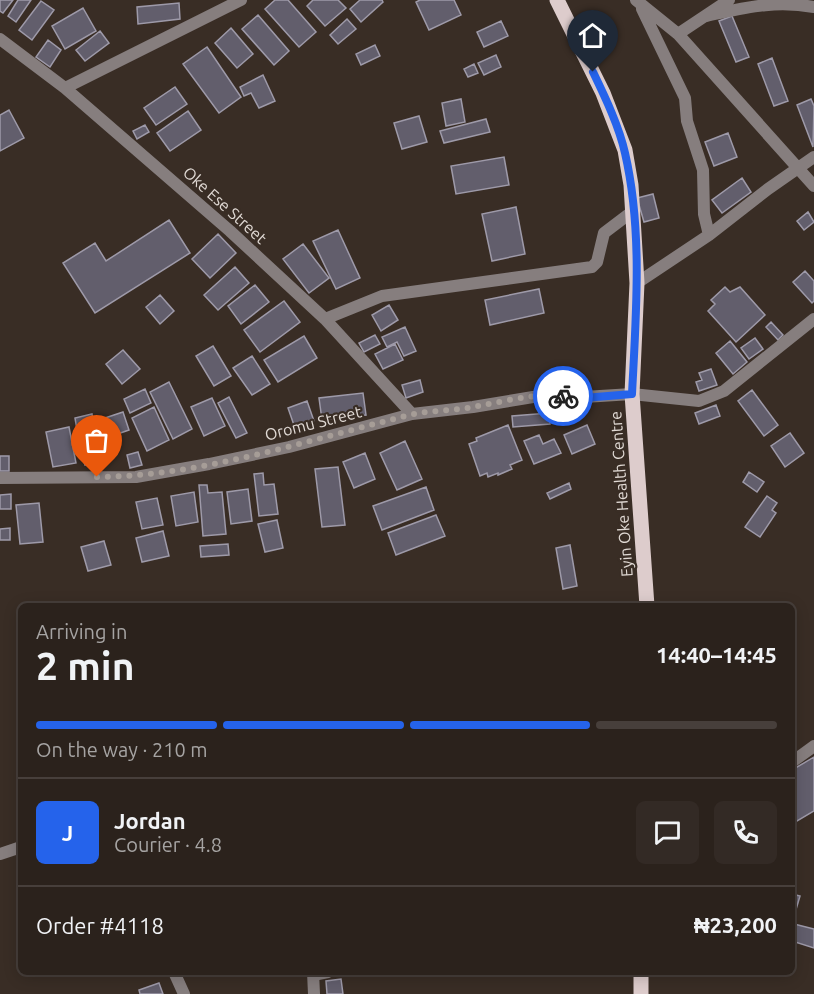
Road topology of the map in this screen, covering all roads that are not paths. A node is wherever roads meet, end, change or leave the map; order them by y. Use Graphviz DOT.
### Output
graph roads {
  1 [pos="241,0"];
  2 [pos="557,0"];
  3 [pos="729,0"];
  4 [pos="638,2"];
  5 [pos="814,8"];
  6 [pos="706,16"];
  7 [pos="678,34"];
  8 [pos="0,39"];
  9 [pos="65,88"];
  10 [pos="814,158"];
  11 [pos="798,168"];
  12 [pos="814,186"];
  13 [pos="633,211"];
  14 [pos="709,234"];
  15 [pos="637,283"];
  16 [pos="814,319"];
  17 [pos="325,320"];
  18 [pos="632,394"];
  19 [pos="412,414"];
  20 [pos="0,478"];
  21 [pos="647,603"];
  22 [pos="814,746"];
  23 [pos="795,760"];
  24 [pos="18,848"];
  25 [pos="0,854"];
  26 [pos="175,975"];
  27 [pos="313,975"];
  28 [pos="642,975"];
  29 [pos="184,994"];
  30 [pos="314,994"];
  31 [pos="641,994"];
  1 -- 9 [label="street"];
  2 -- 13 [label="main road, Eyin Oke Health Centre"];
  3 -- 6 [label="street"];
  4 -- 7 [label="street"];
  4 -- 14 [label="street"];
  5 -- 6 [label="street"];
  6 -- 7 [label="street"];
  7 -- 11 [label="street"];
  8 -- 9 [label="street, Oke Ese Street"];
  9 -- 17 [label="street, Oke Ese Street"];
  10 -- 11 [label="street"];
  11 -- 12 [label="street"];
  11 -- 14 [label="street"];
  13 -- 15 [label="main road, Eyin Oke Health Centre"];
  13 -- 17 [label="street"];
  14 -- 15 [label="street"];
  15 -- 18 [label="main road, Eyin Oke Health Centre"];
  16 -- 18 [label="street, Oromu Street"];
  17 -- 19 [label="street, Oke Ese Street"];
  18 -- 19 [label="street, Oromu Street"];
  18 -- 21 [label="main road, Eyin Oke Health Centre"];
  19 -- 20 [label="street, Oromu Street"];
  22 -- 23 [label="street"];
  24 -- 25 [label="street"];
  26 -- 29 [label="street"];
  27 -- 30 [label="street"];
  28 -- 31 [label="main road"];
}
